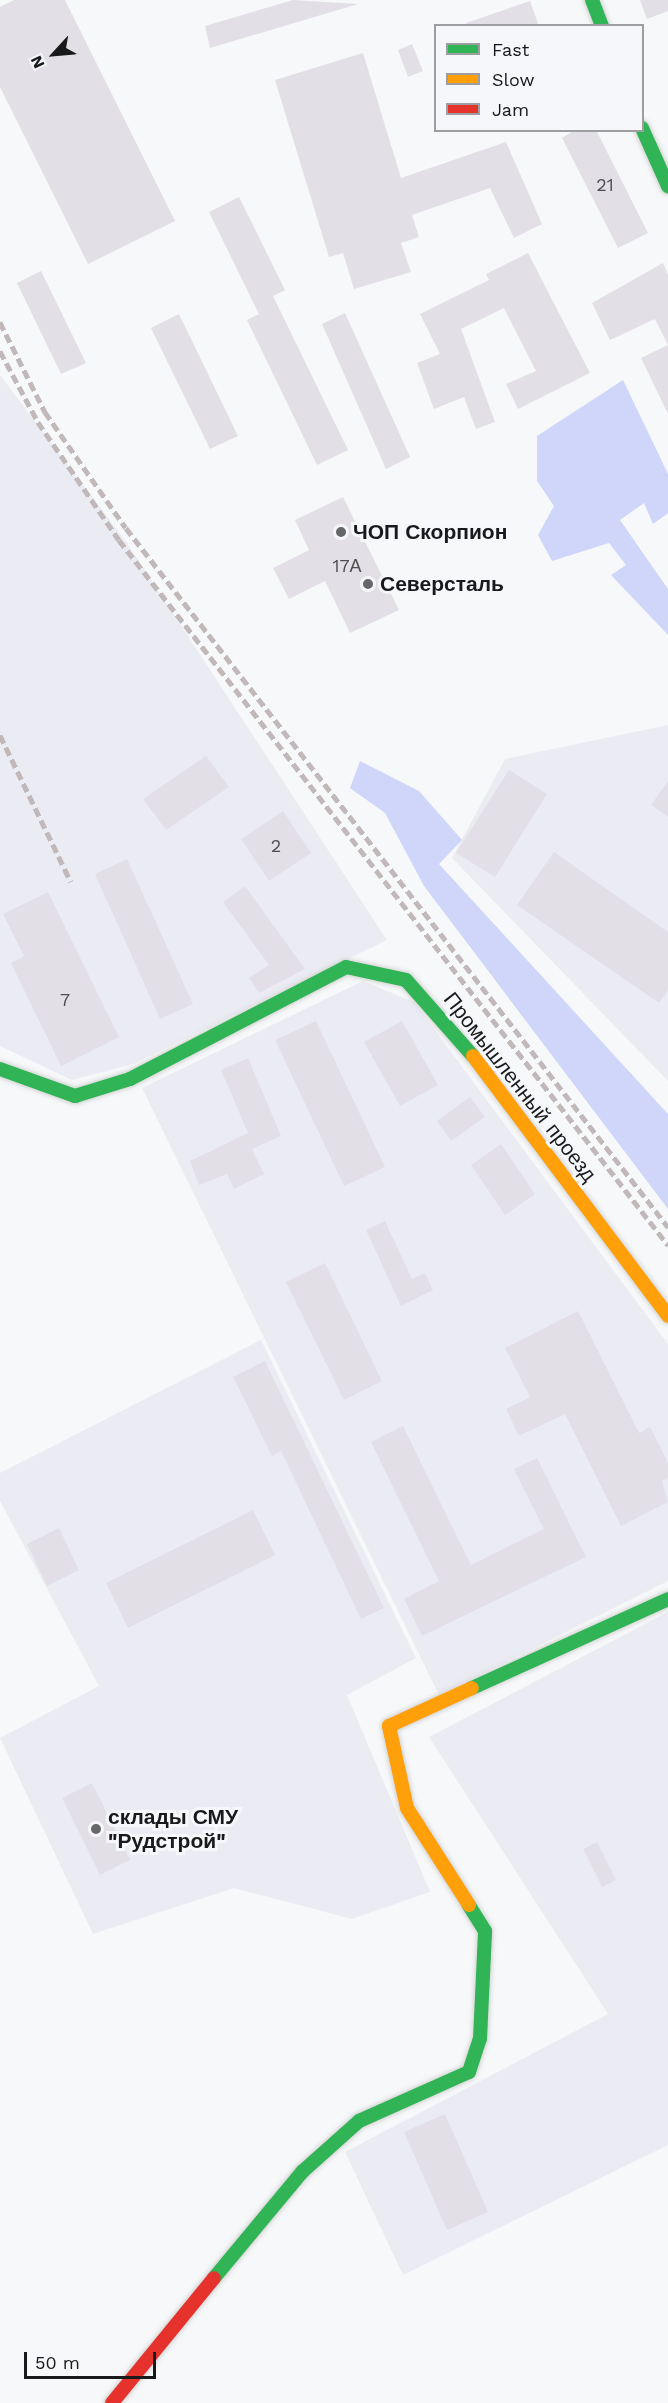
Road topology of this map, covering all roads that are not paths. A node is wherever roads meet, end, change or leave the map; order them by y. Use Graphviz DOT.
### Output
graph roads {
  1 [pos="592,0"];
  2 [pos="601,24"];
  3 [pos="644,132"];
  4 [pos="668,186"];
  5 [pos="0,1069"];
  6 [pos="668,1316"];
  7 [pos="668,1599"];
  8 [pos="112,2403"];
  1 -- 2 [label="street"];
  3 -- 4 [label="street"];
  5 -- 6 [label="street, Промышленный проезд"];
  7 -- 8 [label="street"];
}
